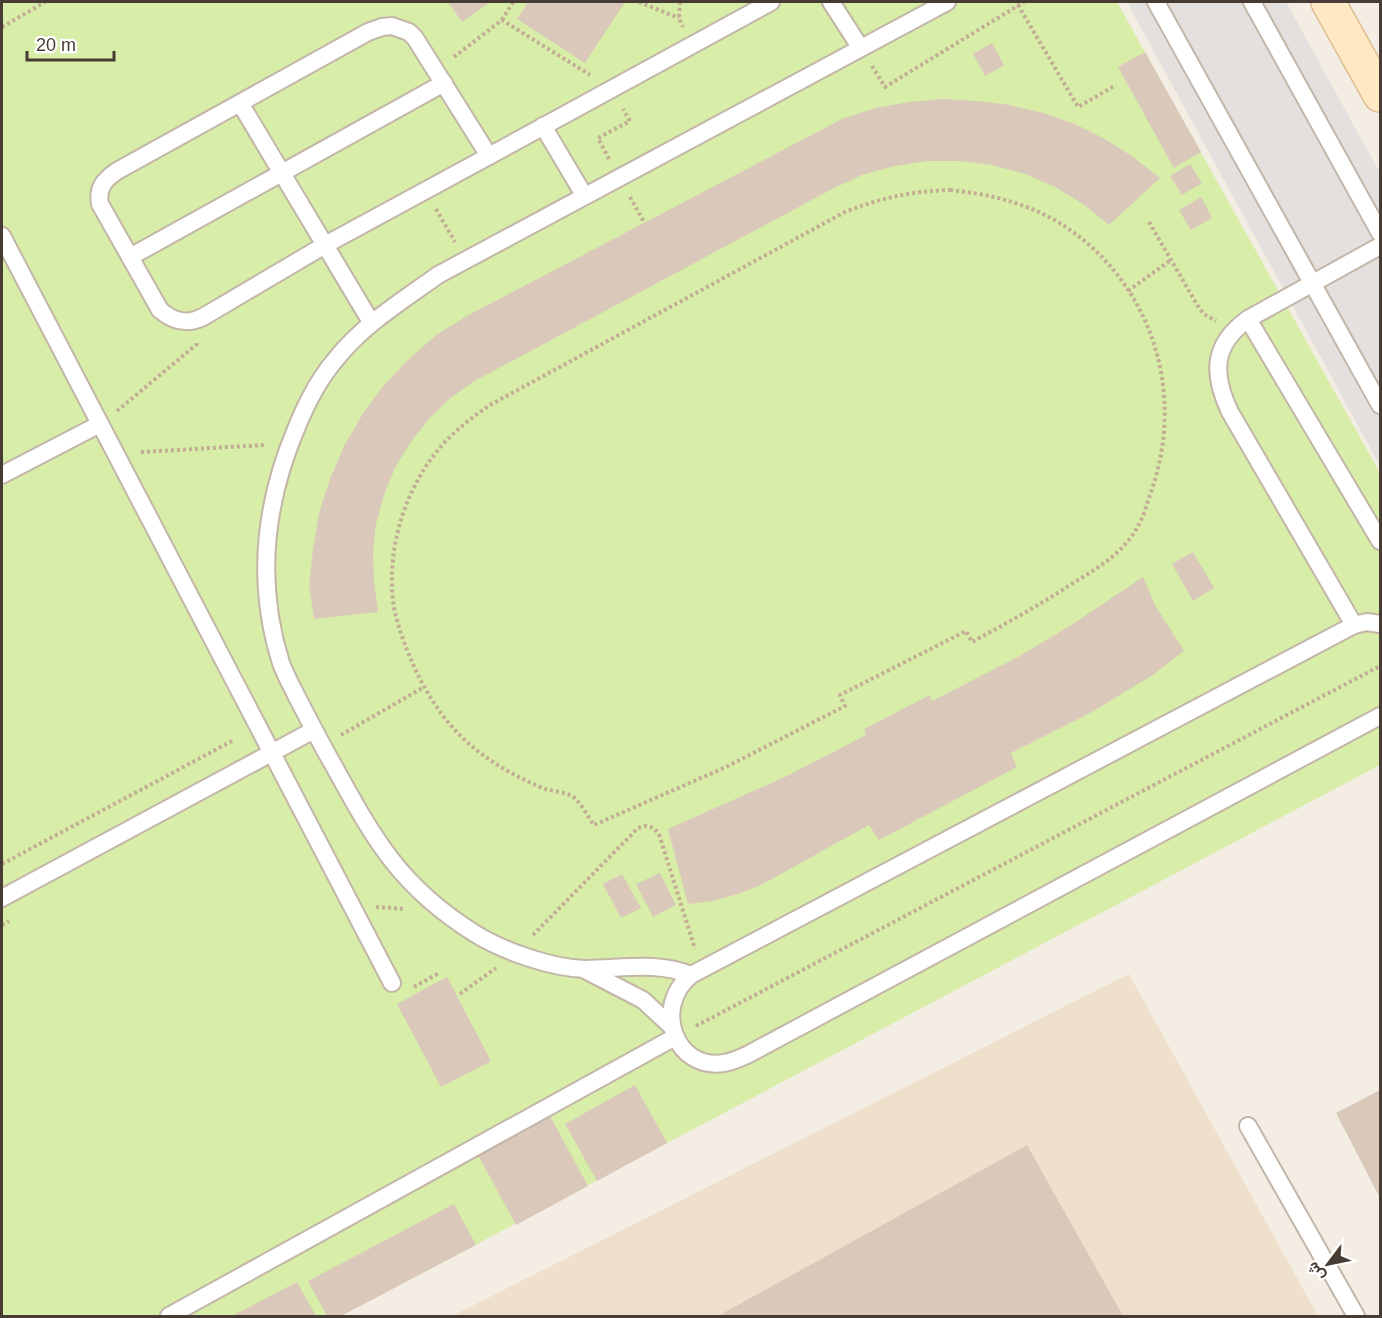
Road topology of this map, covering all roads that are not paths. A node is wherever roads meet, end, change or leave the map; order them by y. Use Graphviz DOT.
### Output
graph roads {
  1 [pos="771,2"];
  2 [pos="831,2"];
  3 [pos="947,2"];
  4 [pos="1156,2"];
  5 [pos="1252,2"];
  6 [pos="1328,2"];
  7 [pos="860,47"];
  8 [pos="444,83"];
  9 [pos="1380,95"];
  10 [pos="240,103"];
  11 [pos="543,126"];
  12 [pos="489,156"];
  13 [pos="282,172"];
  14 [pos="584,195"];
  15 [pos="1380,234"];
  16 [pos="2,236"];
  17 [pos="325,245"];
  18 [pos="1380,246"];
  19 [pos="130,257"];
  20 [pos="1313,283"];
  21 [pos="371,322"];
  22 [pos="1242,324"];
  23 [pos="1380,405"];
  24 [pos="100,424"];
  25 [pos="2,476"];
  26 [pos="1380,542"];
  27 [pos="1380,624"];
  28 [pos="1354,625"];
  29 [pos="1380,716"];
  30 [pos="314,730"];
  31 [pos="272,753"];
  32 [pos="2,898"];
  33 [pos="581,969"];
  34 [pos="696,972"];
  35 [pos="392,983"];
  36 [pos="673,1031"];
  37 [pos="1248,1126"];
  38 [pos="169,1317"];
  39 [pos="1356,1317"];
  1 -- 11 [label="lane"];
  2 -- 7 [label="lane"];
  3 -- 7 [label="lane"];
  4 -- 20 [label="lane"];
  5 -- 15 [label="lane"];
  6 -- 9 [label="street"];
  7 -- 14 [label="lane"];
  8 -- 10 [label="lane"];
  8 -- 12 [label="lane"];
  8 -- 13 [label="lane"];
  10 -- 13 [label="lane"];
  10 -- 19 [label="lane"];
  11 -- 12 [label="lane"];
  11 -- 14 [label="lane"];
  12 -- 17 [label="lane"];
  13 -- 17 [label="lane"];
  13 -- 19 [label="lane"];
  14 -- 21 [label="lane"];
  16 -- 24 [label="lane"];
  17 -- 19 [label="lane"];
  17 -- 21 [label="lane"];
  18 -- 20 [label="lane"];
  20 -- 22 [label="lane"];
  20 -- 23 [label="lane"];
  21 -- 30 [label="lane"];
  22 -- 26 [label="lane"];
  22 -- 28 [label="lane"];
  24 -- 25 [label="lane"];
  24 -- 31 [label="lane"];
  27 -- 28 [label="lane"];
  28 -- 34 [label="lane"];
  29 -- 36 [label="lane"];
  30 -- 31 [label="lane"];
  30 -- 33 [label="lane"];
  31 -- 32 [label="lane"];
  31 -- 35 [label="lane"];
  33 -- 34 [label="lane"];
  33 -- 36 [label="lane"];
  34 -- 36 [label="lane"];
  36 -- 38 [label="lane"];
  37 -- 39 [label="lane"];
}
